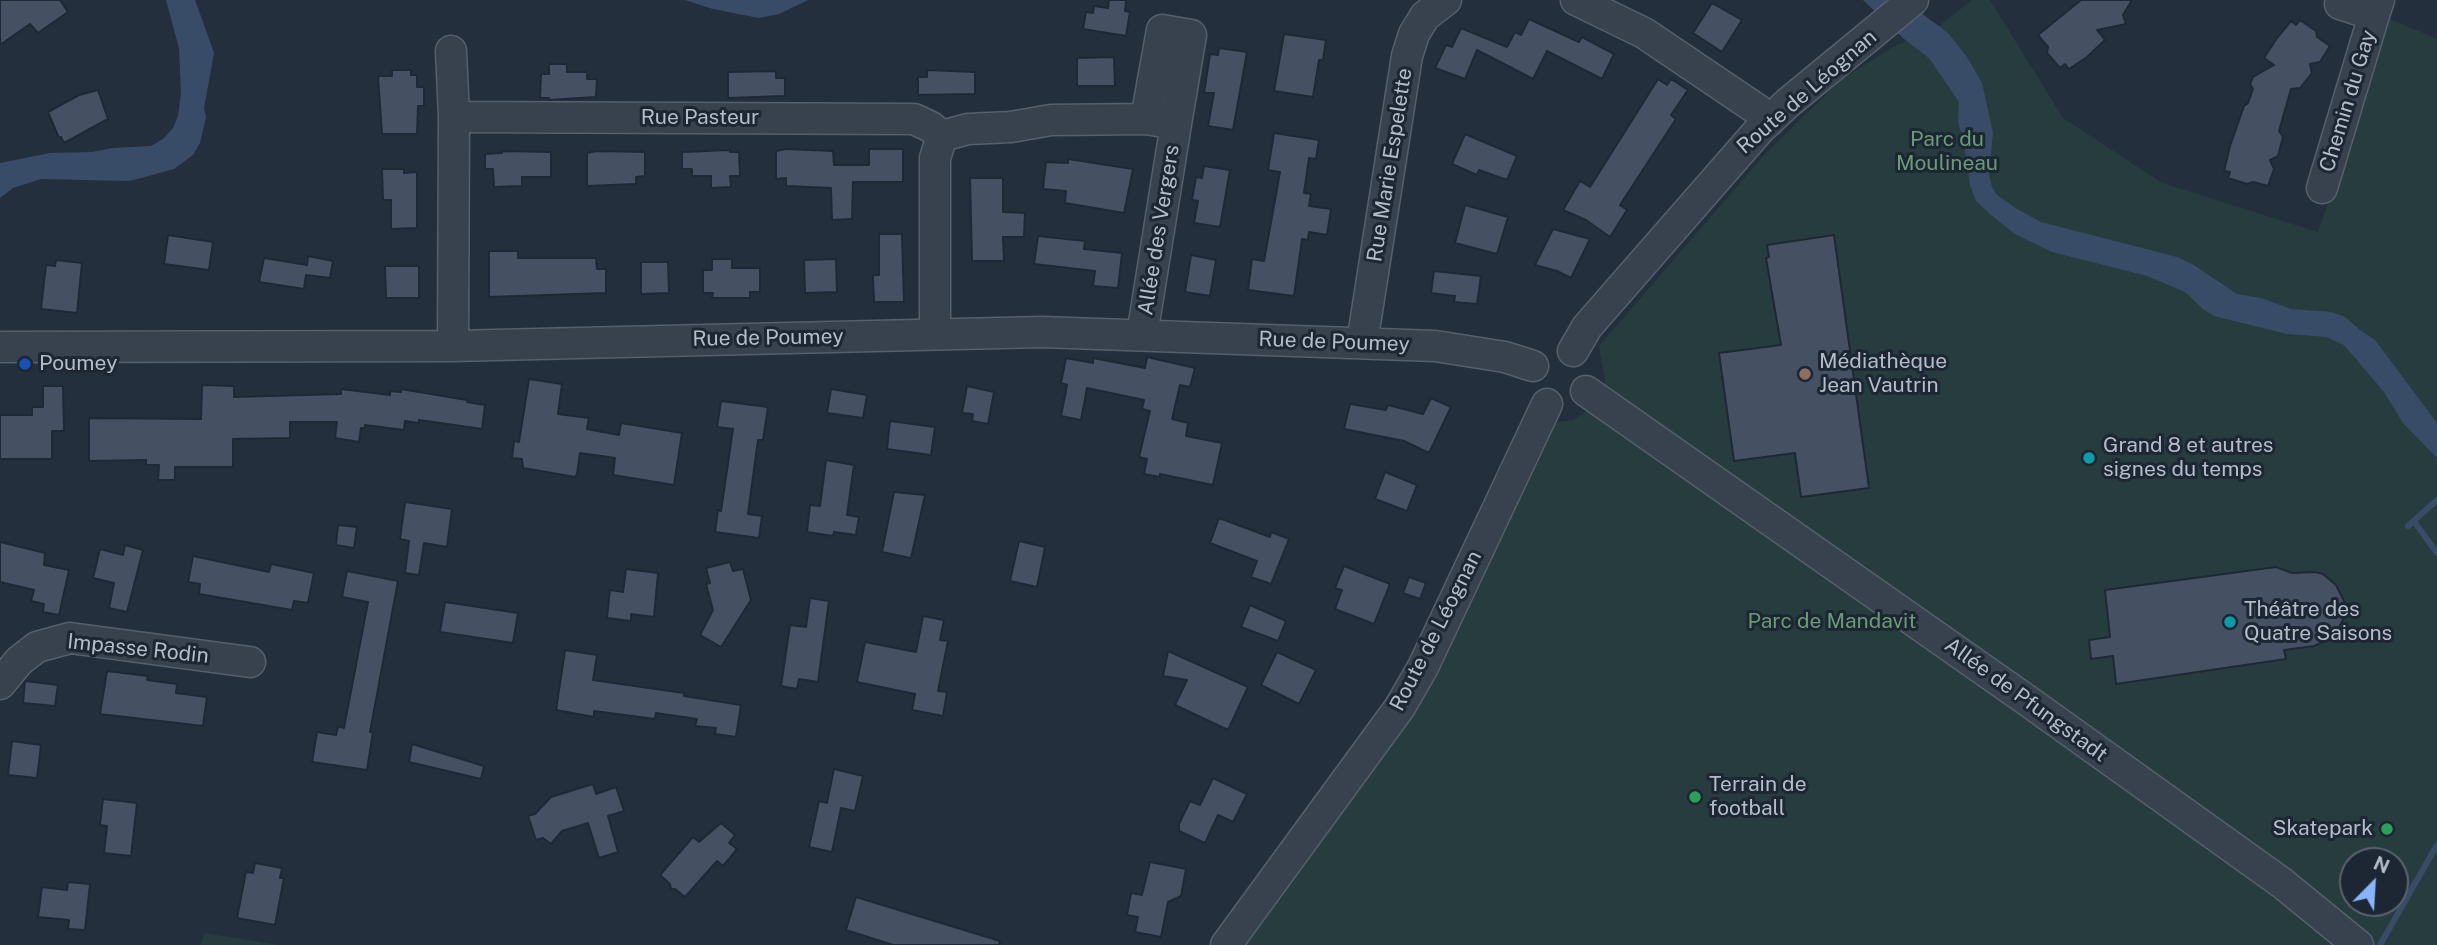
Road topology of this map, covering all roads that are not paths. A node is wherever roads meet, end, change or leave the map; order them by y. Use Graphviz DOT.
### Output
graph roads {
  1 [pos="1446,0"];
  2 [pos="1576,0"];
  3 [pos="1913,0"];
  4 [pos="2340,4"];
  5 [pos="2377,7"];
  6 [pos="451,51"];
  7 [pos="454,117"];
  8 [pos="1146,119"];
  9 [pos="1769,121"];
  10 [pos="1176,124"];
  11 [pos="942,136"];
  12 [pos="2322,188"];
  13 [pos="935,334"];
  14 [pos="1142,335"];
  15 [pos="1362,343"];
  16 [pos="453,346"];
  17 [pos="0,347"];
  18 [pos="1573,351"];
  19 [pos="1533,366"];
  20 [pos="1586,391"];
  21 [pos="1546,404"];
  22 [pos="250,662"];
  23 [pos="0,684"];
  24 [pos="1226,945"];
  25 [pos="2358,945"];
  1 -- 15 [label="street, Rue Marie Espelette"];
  2 -- 9 [label="street"];
  3 -- 9 [label="street, Route de Léognan"];
  4 -- 5 [label="street, Chemin du Gay"];
  5 -- 12 [label="street, Chemin du Gay"];
  6 -- 7 [label="street"];
  7 -- 11 [label="street, Rue Pasteur"];
  7 -- 16 [label="street"];
  8 -- 10 [label="street, Allée des Vergers"];
  8 -- 10 [label="street, Allée des Vergers"];
  8 -- 11 [label="street"];
  9 -- 18 [label="street, Route de Léognan"];
  10 -- 14 [label="street, Allée des Vergers"];
  11 -- 13 [label="street"];
  13 -- 14 [label="street, Rue de Poumey"];
  13 -- 16 [label="street, Rue de Poumey"];
  14 -- 15 [label="street, Rue de Poumey"];
  15 -- 19 [label="street, Rue de Poumey"];
  16 -- 17 [label="street, Rue de Poumey"];
  18 -- 19 [label="street"];
  18 -- 20 [label="street"];
  19 -- 21 [label="street"];
  20 -- 21 [label="street"];
  20 -- 25 [label="street, Allée de Pfungstadt"];
  21 -- 24 [label="street, Route de Léognan"];
  22 -- 23 [label="street, Impasse Rodin"];
}
